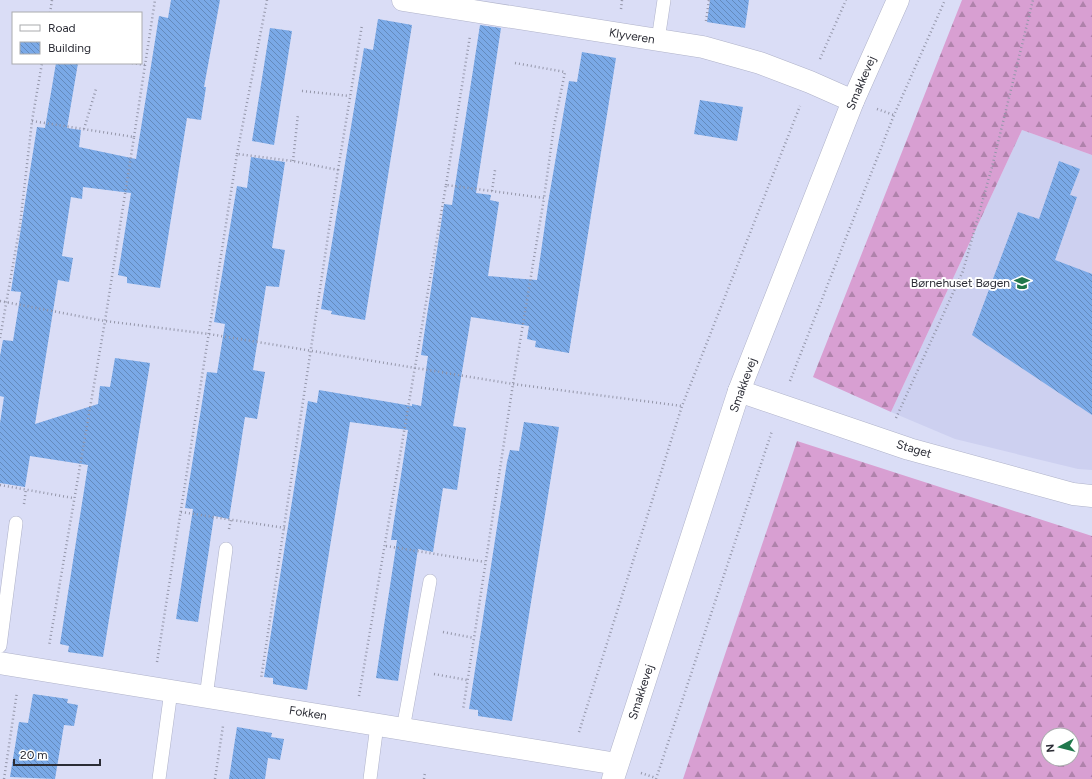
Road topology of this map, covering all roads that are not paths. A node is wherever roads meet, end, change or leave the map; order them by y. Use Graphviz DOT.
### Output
graph roads {
  1 [pos="404,0"];
  2 [pos="664,0"];
  3 [pos="898,0"];
  4 [pos="658,40"];
  5 [pos="853,101"];
  6 [pos="739,391"];
  7 [pos="1092,496"];
  8 [pos="16,523"];
  9 [pos="226,549"];
  10 [pos="430,581"];
  11 [pos="0,646"];
  12 [pos="10,664"];
  13 [pos="162,689"];
  14 [pos="206,697"];
  15 [pos="377,725"];
  16 [pos="403,729"];
  17 [pos="615,772"];
  18 [pos="159,779"];
  19 [pos="370,779"];
  1 -- 4 [label="street, Klyveren"];
  2 -- 4 [label="lane"];
  3 -- 5 [label="street, Smakkevej"];
  4 -- 5 [label="street, Klyveren"];
  5 -- 6 [label="street, Smakkevej"];
  6 -- 7 [label="street, Staget"];
  6 -- 17 [label="street, Smakkevej"];
  8 -- 11 [label="lane"];
  9 -- 14 [label="lane"];
  10 -- 16 [label="lane"];
  12 -- 13 [label="street, Fokken"];
  13 -- 14 [label="street, Fokken"];
  13 -- 18 [label="lane"];
  14 -- 15 [label="street, Fokken"];
  15 -- 16 [label="street, Fokken"];
  15 -- 19 [label="lane"];
  16 -- 17 [label="street, Fokken"];
}
